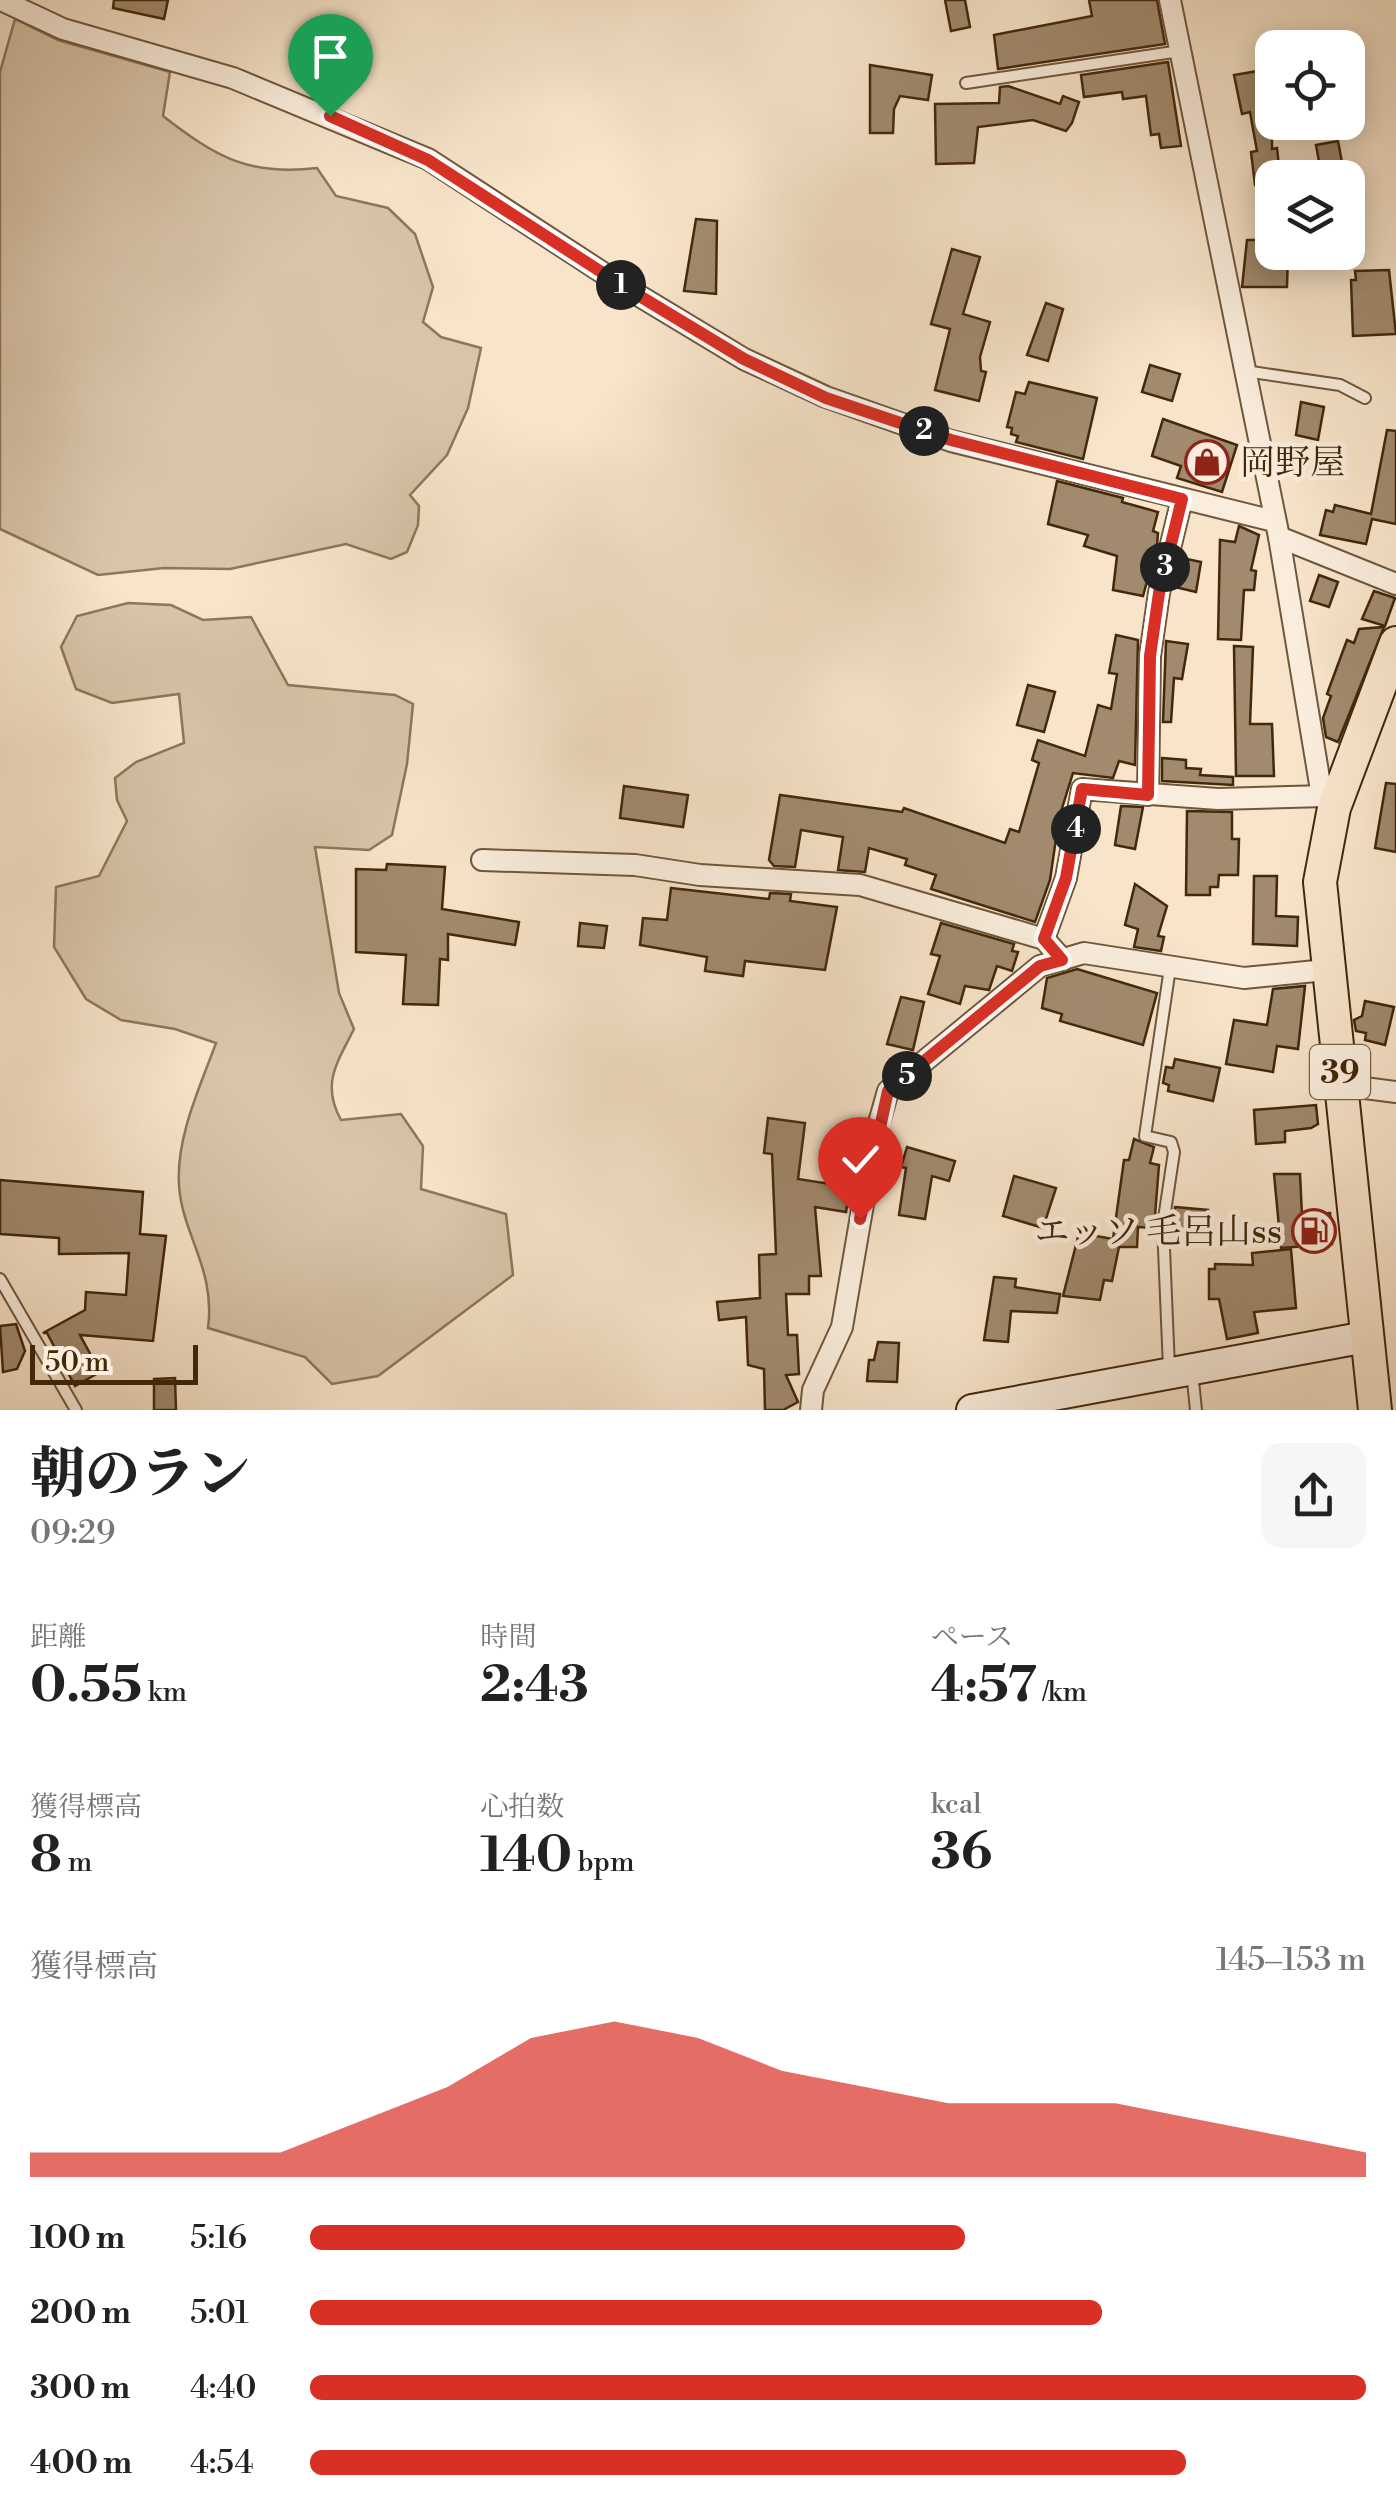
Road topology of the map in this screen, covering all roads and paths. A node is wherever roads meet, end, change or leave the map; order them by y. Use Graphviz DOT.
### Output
graph roads {
  1 [pos="1,0"];
  2 [pos="1170,0"];
  3 [pos="1181,51"];
  4 [pos="966,83"];
  5 [pos="1244,371"];
  6 [pos="1366,398"];
  7 [pos="1182,499"];
  8 [pos="1277,529"];
  9 [pos="1396,584"];
  10 [pos="1393,660"];
  11 [pos="1148,795"];
  12 [pos="1330,802"];
  13 [pos="482,860"];
  14 [pos="1044,939"];
  15 [pos="1062,960"];
  16 [pos="1170,968"];
  17 [pos="1326,970"];
  18 [pos="1342,1086"];
  19 [pos="1396,1092"];
  20 [pos="0,1279"];
  21 [pos="1366,1337"];
  22 [pos="1181,1372"];
  23 [pos="76,1410"];
  24 [pos="811,1410"];
  25 [pos="972,1410"];
  26 [pos="1196,1410"];
  27 [pos="1376,1410"];
  1 -- 7 [label="street"];
  2 -- 3 [label="street"];
  3 -- 4 [label="lane"];
  3 -- 5 [label="street"];
  5 -- 6 [label="lane"];
  5 -- 8 [label="street"];
  7 -- 8 [label="street"];
  7 -- 11 [label="street"];
  8 -- 9 [label="street"];
  8 -- 12 [label="street"];
  10 -- 12 [label="main road, 39"];
  11 -- 12 [label="street"];
  11 -- 14 [label="street"];
  12 -- 17 [label="main road, 39"];
  13 -- 14 [label="street"];
  14 -- 15 [label="street"];
  15 -- 16 [label="street"];
  15 -- 24 [label="street"];
  16 -- 17 [label="street"];
  16 -- 22 [label="lane"];
  17 -- 18 [label="main road, 39"];
  18 -- 19 [label="street"];
  18 -- 21 [label="main road, 39"];
  20 -- 23 [label="lane"];
  21 -- 22 [label="street"];
  21 -- 27 [label="main road, 39"];
  22 -- 25 [label="street"];
  22 -- 26 [label="lane"];
}
